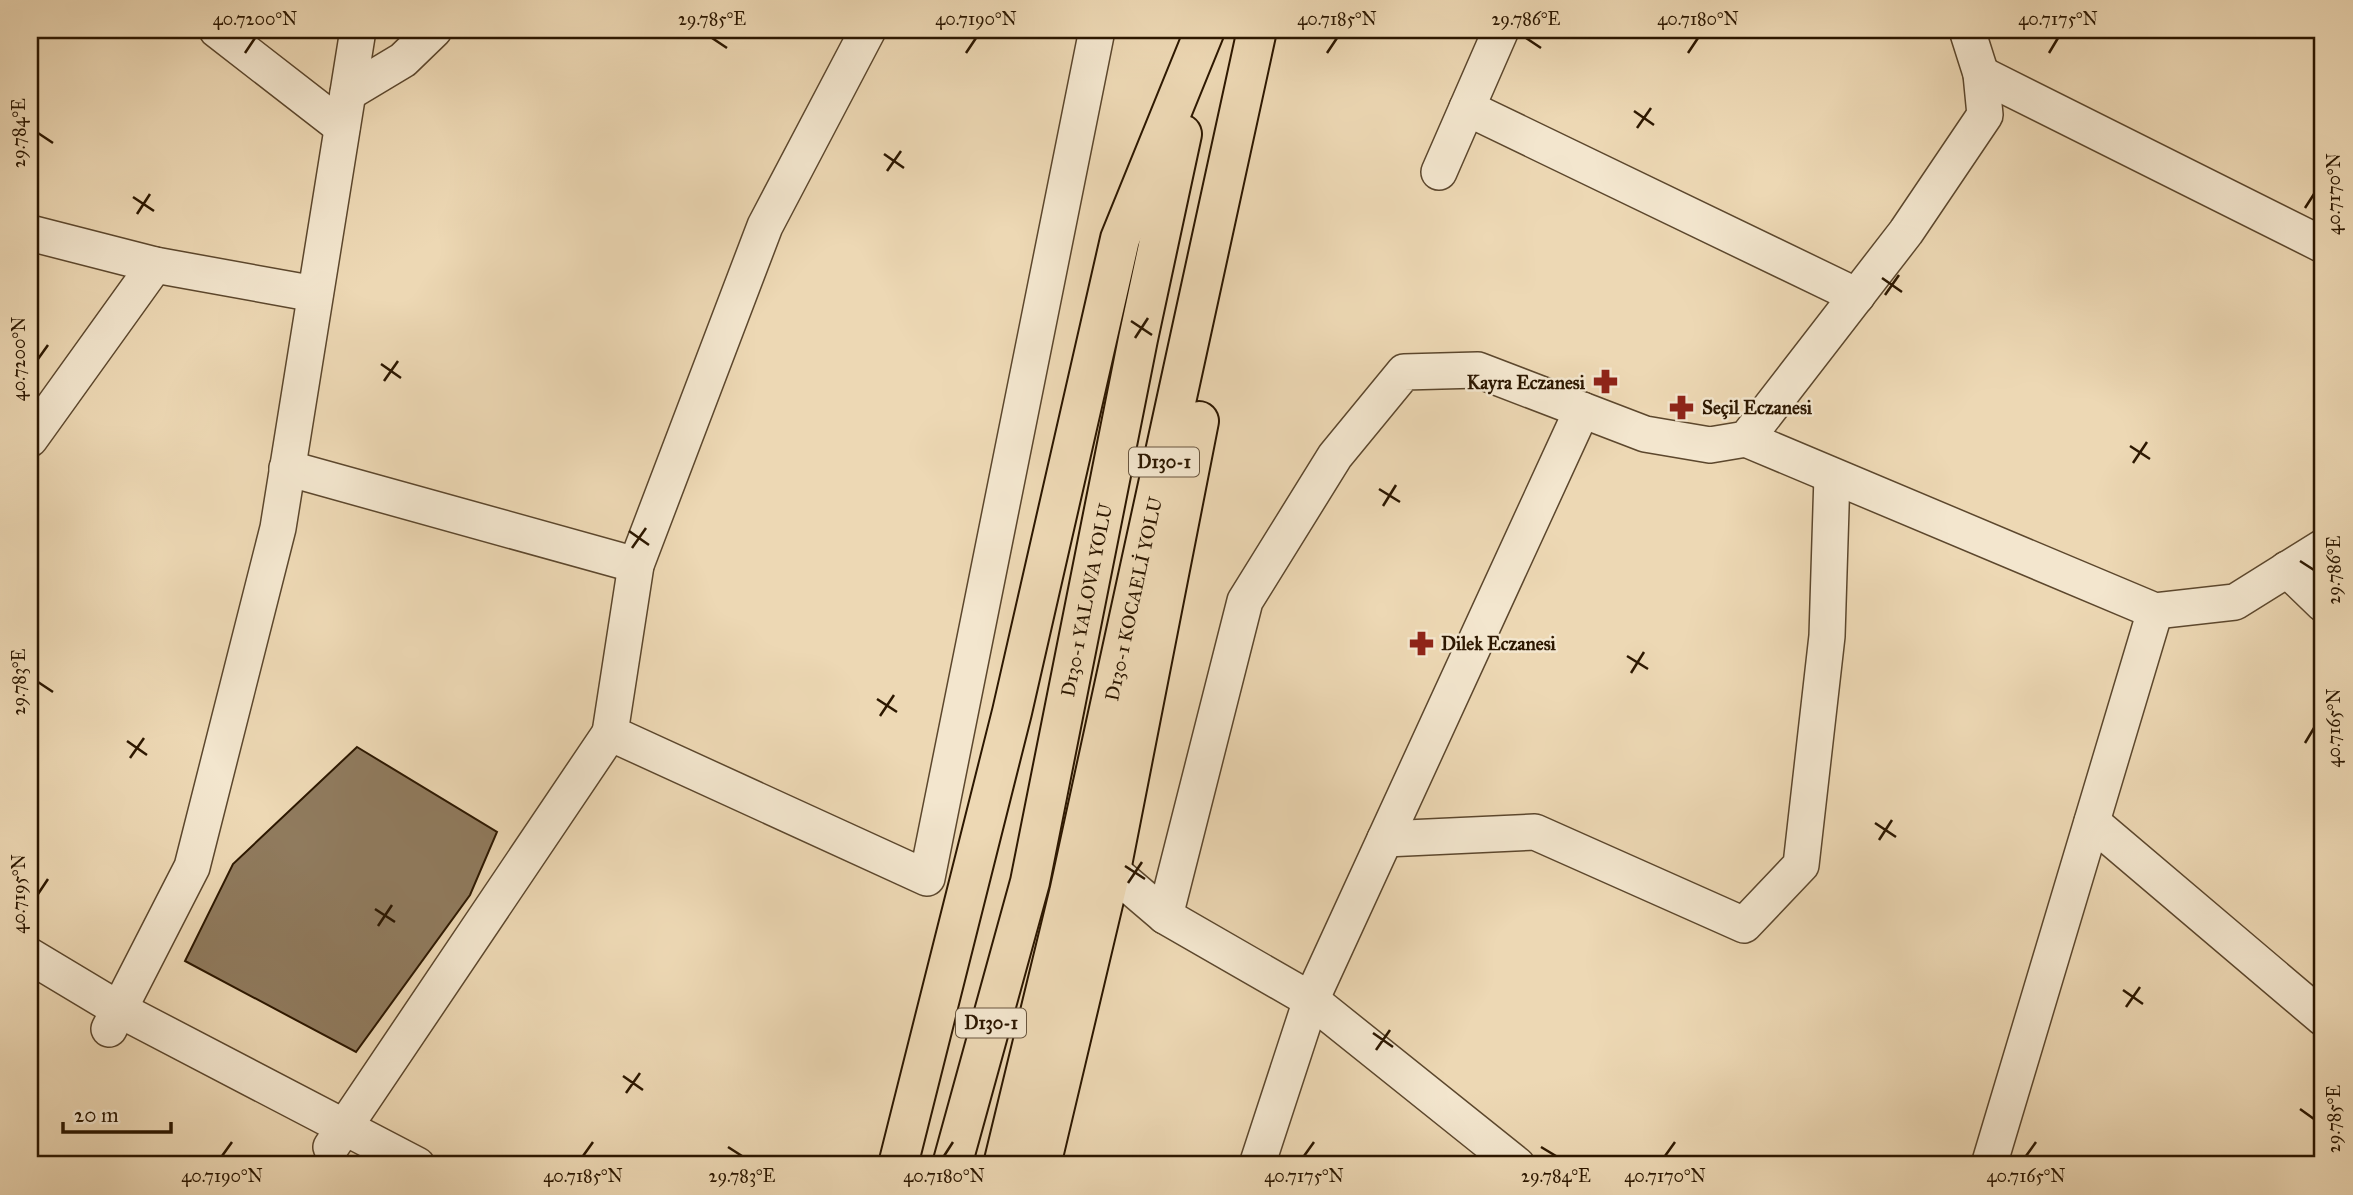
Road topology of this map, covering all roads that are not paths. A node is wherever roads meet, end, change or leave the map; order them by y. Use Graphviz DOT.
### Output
graph roads {
  1 [pos="217,30"];
  2 [pos="358,30"];
  3 [pos="434,30"];
  4 [pos="868,30"];
  5 [pos="1097,30"];
  6 [pos="1205,30"];
  7 [pos="1257,30"];
  8 [pos="1501,30"];
  9 [pos="1967,30"];
  10 [pos="1981,74"];
  11 [pos="348,93"];
  12 [pos="1467,108"];
  13 [pos="342,127"];
  14 [pos="1439,172"];
  15 [pos="30,233"];
  16 [pos="2323,245"];
  17 [pos="155,265"];
  18 [pos="316,294"];
  19 [pos="1857,296"];
  20 [pos="1581,410"];
  21 [pos="30,439"];
  22 [pos="1746,439"];
  23 [pos="287,468"];
  24 [pos="1832,475"];
  25 [pos="2323,547"];
  26 [pos="636,565"];
  27 [pos="2287,569"];
  28 [pos="2323,604"];
  29 [pos="2155,611"];
  30 [pos="610,733"];
  31 [pos="2092,822"];
  32 [pos="1385,839"];
  33 [pos="1111,870"];
  34 [pos="1165,916"];
  35 [pos="30,956"];
  36 [pos="30,982"];
  37 [pos="1311,1000"];
  38 [pos="2323,1018"];
  39 [pos="115,1020"];
  40 [pos="337,1138"];
  41 [pos="366,1165"];
  42 [pos="417,1165"];
  43 [pos="898,1165"];
  44 [pos="952,1165"];
  45 [pos="1003,1165"];
  46 [pos="1041,1165"];
  47 [pos="1257,1165"];
  48 [pos="1517,1165"];
  49 [pos="1989,1165"];
  1 -- 13 [label="street"];
  2 -- 11 [label="street"];
  3 -- 11 [label="street"];
  4 -- 26 [label="street"];
  5 -- 30 [label="street"];
  6 -- 43 [label="highway"];
  6 -- 44 [label="highway, D130-1 YALOVA YOLU / D130-1"];
  7 -- 33 [label="highway"];
  7 -- 45 [label="highway, D130-1 KOCAELİ YOLU / D130-1"];
  8 -- 12 [label="street"];
  9 -- 10 [label="street"];
  10 -- 16 [label="street"];
  10 -- 19 [label="street"];
  11 -- 13 [label="street"];
  12 -- 14 [label="street"];
  12 -- 19 [label="street"];
  13 -- 18 [label="street"];
  15 -- 17 [label="street"];
  17 -- 18 [label="street"];
  17 -- 21 [label="street"];
  18 -- 23 [label="street"];
  19 -- 22 [label="street"];
  20 -- 22 [label="street"];
  20 -- 32 [label="street"];
  20 -- 34 [label="street"];
  22 -- 24 [label="street"];
  23 -- 26 [label="street"];
  23 -- 39 [label="street"];
  24 -- 29 [label="street"];
  24 -- 32 [label="street"];
  25 -- 27 [label="street"];
  26 -- 30 [label="street"];
  27 -- 28 [label="street"];
  27 -- 29 [label="street"];
  29 -- 31 [label="street"];
  30 -- 40 [label="street"];
  31 -- 38 [label="street"];
  31 -- 49 [label="street"];
  32 -- 37 [label="street"];
  33 -- 34 [label="street"];
  33 -- 46 [label="highway"];
  34 -- 37 [label="street"];
  35 -- 39 [label="street"];
  36 -- 39 [label="street"];
  37 -- 47 [label="street"];
  37 -- 48 [label="street"];
  39 -- 40 [label="street"];
  40 -- 41 [label="street"];
  40 -- 42 [label="street"];
}
